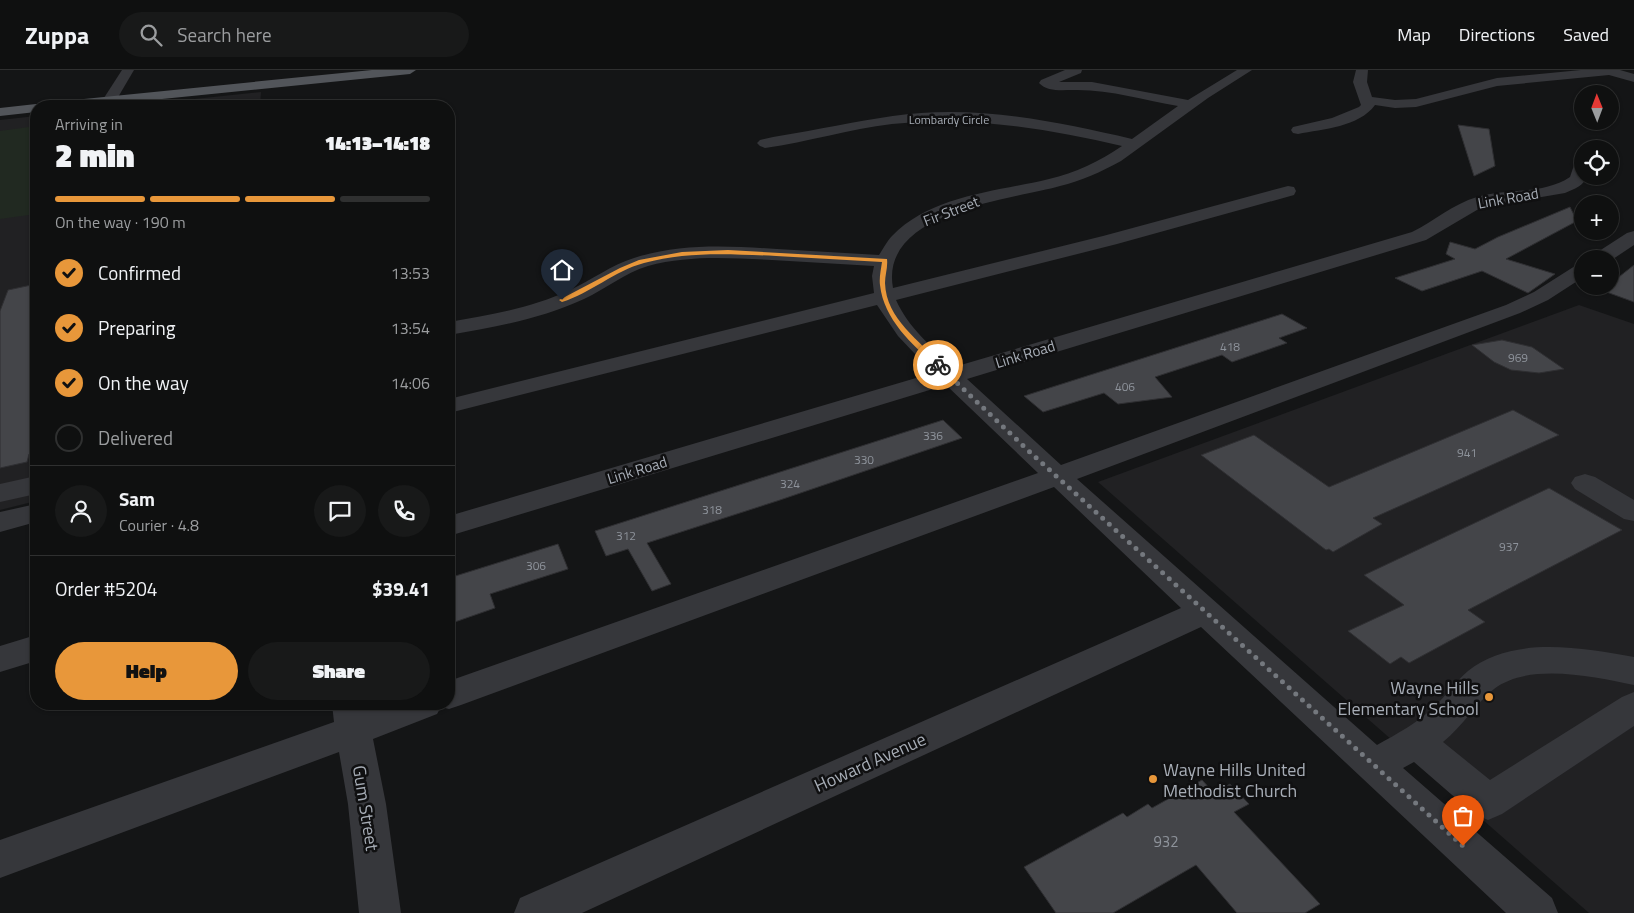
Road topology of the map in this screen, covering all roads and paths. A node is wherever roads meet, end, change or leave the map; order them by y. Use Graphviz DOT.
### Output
graph roads {
  1 [pos="128,70"];
  2 [pos="410,70"];
  3 [pos="1076,70"];
  4 [pos="1246,70"];
  5 [pos="1362,70"];
  6 [pos="1608,71"];
  7 [pos="1475,72"];
  8 [pos="1585,72"];
  9 [pos="1634,78"];
  10 [pos="1510,81"];
  11 [pos="109,100"];
  12 [pos="1366,100"];
  13 [pos="1189,104"];
  14 [pos="30,109"];
  15 [pos="0,112"];
  16 [pos="1298,130"];
  17 [pos="765,143"];
  18 [pos="1133,144"];
  19 [pos="1574,181"];
  20 [pos="1288,191"];
  21 [pos="1634,236"];
  22 [pos="1613,250"];
  23 [pos="885,261"];
  24 [pos="1574,275"];
  25 [pos="884,296"];
  26 [pos="455,327"];
  27 [pos="951,376"];
  28 [pos="455,404"];
  29 [pos="1058,476"];
  30 [pos="1585,483"];
  31 [pos="30,486"];
  32 [pos="0,493"];
  33 [pos="1634,512"];
  34 [pos="30,514"];
  35 [pos="0,522"];
  36 [pos="455,524"];
  37 [pos="1205,611"];
  38 [pos="30,650"];
  39 [pos="0,659"];
  40 [pos="1634,671"];
  41 [pos="455,693"];
  42 [pos="1634,707"];
  43 [pos="391,710"];
  44 [pos="351,717"];
  45 [pos="1415,740"];
  46 [pos="1374,766"];
  47 [pos="0,859"];
  48 [pos="380,913"];
  49 [pos="535,913"];
  50 [pos="1537,913"];
  1 -- 11 [label="street"];
  2 -- 11 [label="main road"];
  3 -- 13 [label="street"];
  4 -- 13 [label="street, Fir Street"];
  5 -- 12 [label="street"];
  6 -- 8 [label="street"];
  6 -- 9 [label="street"];
  7 -- 10 [label="street"];
  8 -- 10 [label="street"];
  10 -- 12 [label="street"];
  12 -- 16 [label="street"];
  13 -- 18 [label="street, Fir Street"];
  14 -- 15 [label="main road"];
  17 -- 18 [label="street, Lombardy Circle"];
  18 -- 23 [label="street, Fir Street"];
  19 -- 27 [label="street, Link Road"];
  20 -- 25 [label="street"];
  21 -- 22 [label="street"];
  23 -- 25 [label="street, Fir Street"];
  23 -- 26 [label="street"];
  24 -- 29 [label="street"];
  25 -- 27 [label="street, Fir Street"];
  25 -- 28 [label="street"];
  27 -- 29 [label="street, Fir Street"];
  27 -- 36 [label="street, Link Road"];
  29 -- 37 [label="street, Fir Street"];
  29 -- 41 [label="street"];
  30 -- 33 [label="street"];
  31 -- 32 [label="street"];
  34 -- 35 [label="street"];
  37 -- 46 [label="street, Fir Street"];
  37 -- 49 [label="street, Howard Avenue"];
  38 -- 39 [label="street"];
  40 -- 45 [label="street"];
  42 -- 45 [label="street"];
  43 -- 44 [label="street"];
  44 -- 47 [label="street"];
  44 -- 48 [label="street, Gum Street"];
  45 -- 46 [label="street"];
  46 -- 50 [label="street, Fir Street"];
}
